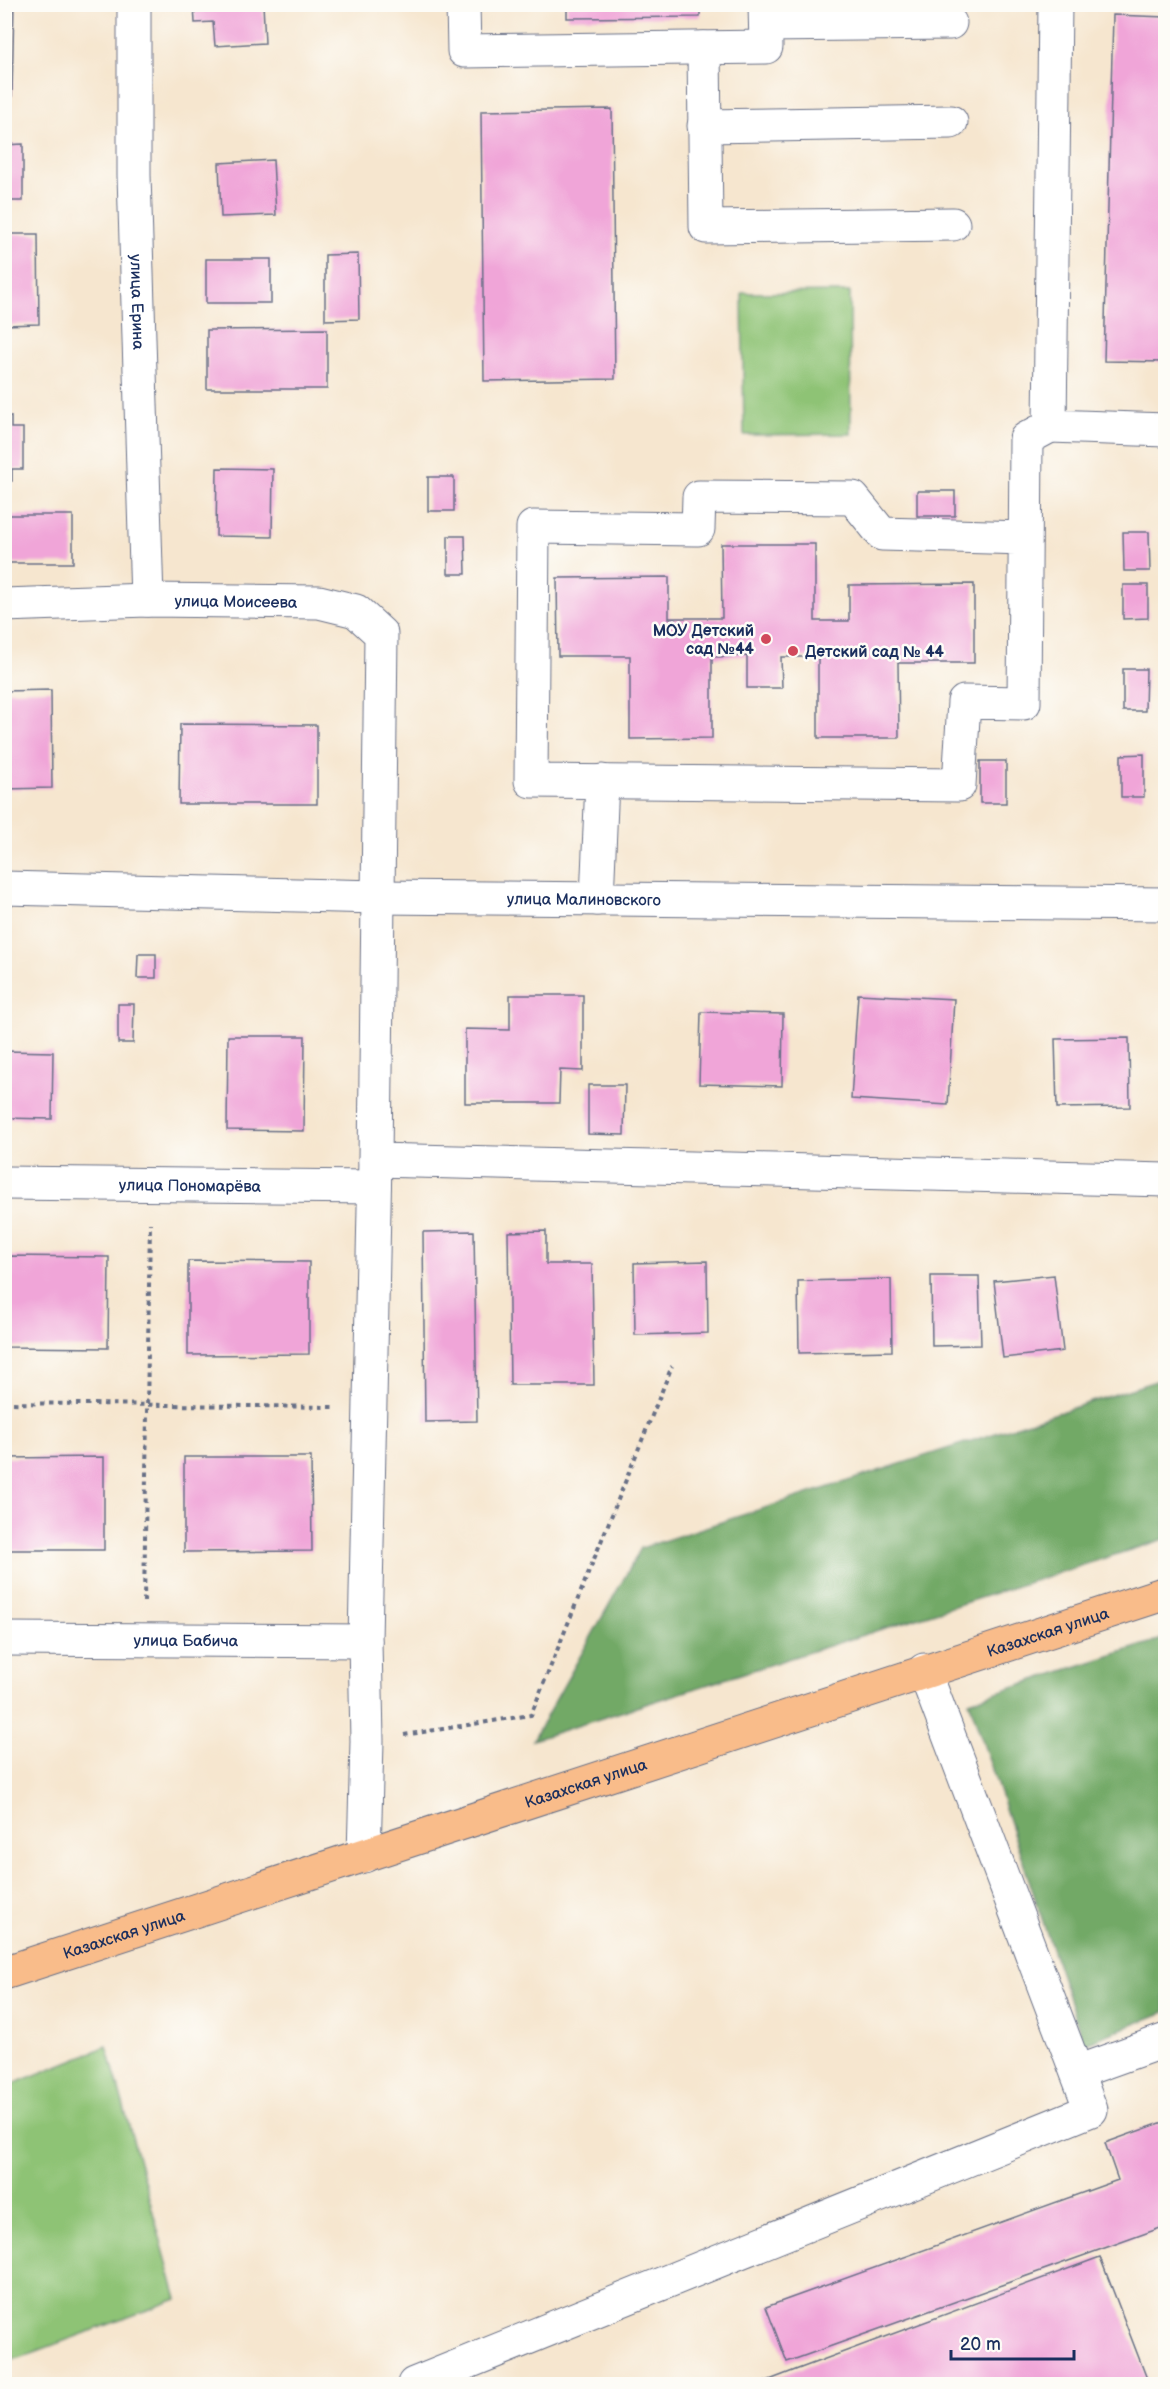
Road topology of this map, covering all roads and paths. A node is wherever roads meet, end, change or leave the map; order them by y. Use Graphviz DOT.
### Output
graph roads {
  1 [pos="134,4"];
  2 [pos="463,4"];
  3 [pos="1055,4"];
  4 [pos="766,15"];
  5 [pos="951,23"];
  6 [pos="704,48"];
  7 [pos="951,123"];
  8 [pos="704,126"];
  9 [pos="953,224"];
  10 [pos="1050,426"];
  11 [pos="1166,430"];
  12 [pos="1025,538"];
  13 [pos="147,600"];
  14 [pos="4,605"];
  15 [pos="602,781"];
  16 [pos="4,888"];
  17 [pos="378,897"];
  18 [pos="597,899"];
  19 [pos="1166,904"];
  20 [pos="375,1173"];
  21 [pos="1166,1179"];
  22 [pos="4,1183"];
  23 [pos="151,1184"];
  24 [pos="672,1366"];
  25 [pos="4,1403"];
  26 [pos="147,1405"];
  27 [pos="370,1408"];
  28 [pos="1166,1593"];
  29 [pos="4,1639"];
  30 [pos="143,1639"];
  31 [pos="365,1641"];
  32 [pos="924,1670"];
  33 [pos="367,1741"];
  34 [pos="364,1856"];
  35 [pos="4,1973"];
  36 [pos="1166,2040"];
  37 [pos="1077,2073"];
  38 [pos="414,2385"];
  1 -- 13 [label="street, улица Ерина"];
  2 -- 6 [label="street"];
  3 -- 10 [label="street"];
  4 -- 5 [label="street"];
  4 -- 6 [label="street"];
  6 -- 8 [label="street"];
  7 -- 8 [label="street"];
  8 -- 9 [label="street"];
  10 -- 11 [label="street"];
  10 -- 12 [label="street"];
  12 -- 15 [label="street"];
  12 -- 15 [label="street"];
  13 -- 14 [label="street, улица Моисеева"];
  13 -- 17 [label="street, улица Моисеева"];
  15 -- 18 [label="street"];
  16 -- 17 [label="street, улица Малиновского"];
  17 -- 18 [label="street, улица Малиновского"];
  17 -- 20 [label="street, улица Моисеева"];
  18 -- 19 [label="street, улица Малиновского"];
  20 -- 21 [label="street, улица Пономарёва"];
  20 -- 23 [label="street, улица Пономарёва"];
  20 -- 27 [label="street, улица Моисеева"];
  22 -- 23 [label="street, улица Пономарёва"];
  23 -- 26 [label="path"];
  24 -- 33 [label="path"];
  25 -- 26 [label="path"];
  26 -- 27 [label="path"];
  26 -- 30 [label="path"];
  27 -- 31 [label="street, улица Моисеева"];
  28 -- 32 [label="main road, Казахская улица"];
  29 -- 30 [label="street, улица Бабича"];
  30 -- 31 [label="street, улица Бабича"];
  31 -- 33 [label="street, улица Моисеева"];
  32 -- 34 [label="main road, Казахская улица"];
  32 -- 37 [label="street"];
  33 -- 34 [label="street, улица Моисеева"];
  34 -- 35 [label="main road, Казахская улица"];
  36 -- 37 [label="street"];
  37 -- 38 [label="street"];
}
